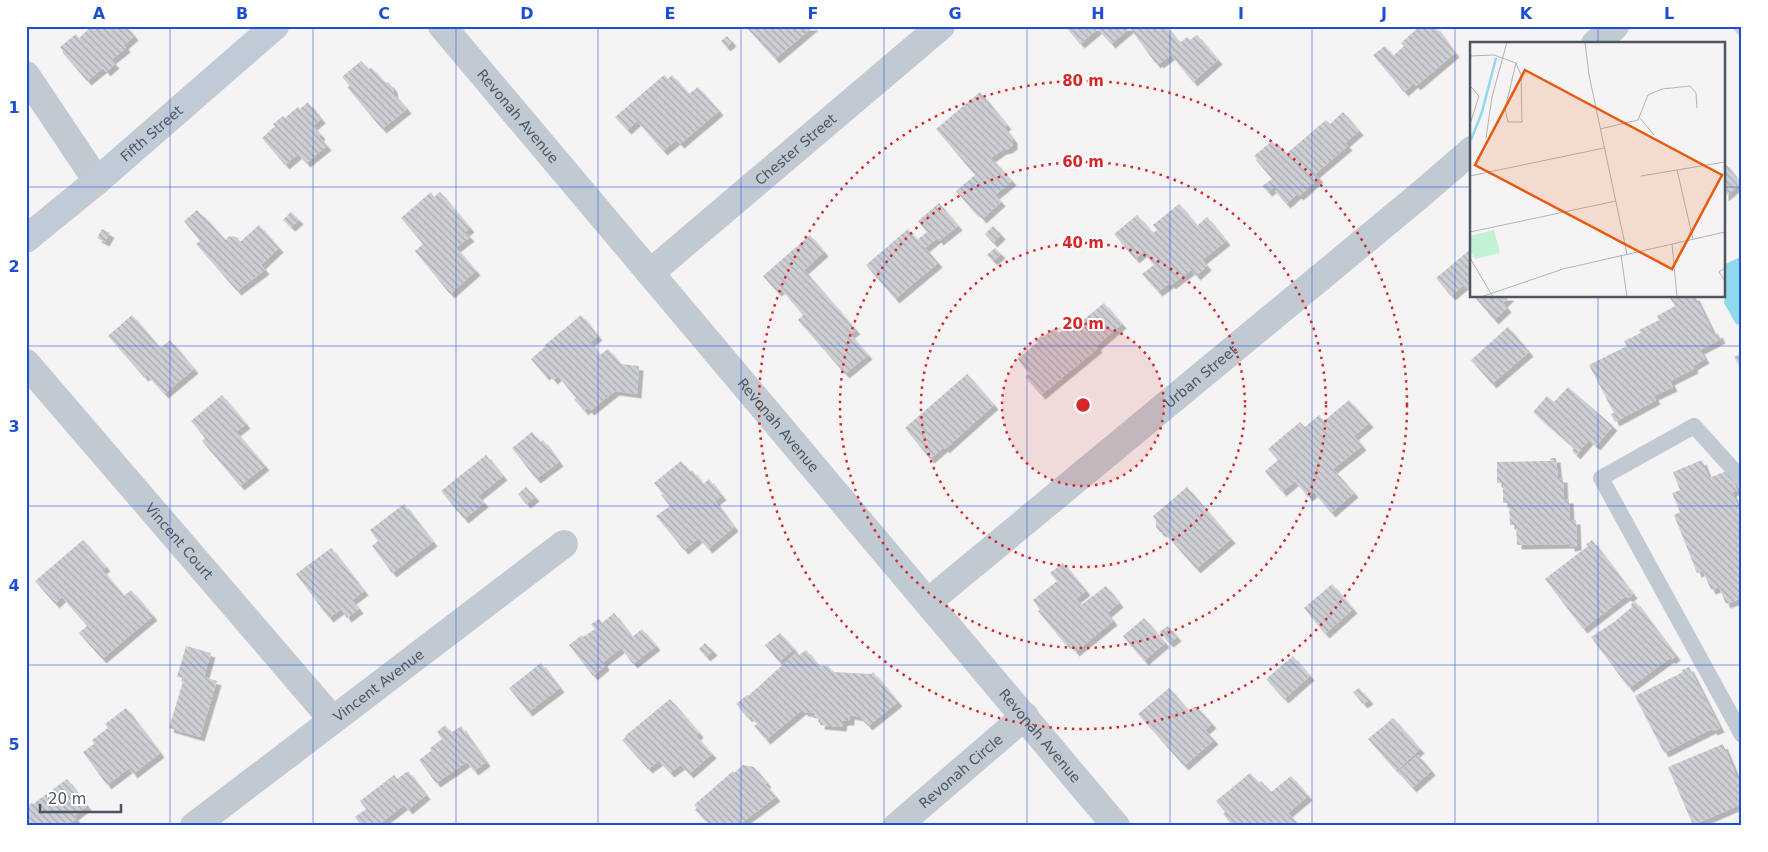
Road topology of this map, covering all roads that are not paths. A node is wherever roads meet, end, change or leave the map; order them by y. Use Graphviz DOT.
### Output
graph roads {
  1 [pos="275,26"];
  2 [pos="442,26"];
  3 [pos="941,26"];
  4 [pos="1615,26"];
  5 [pos="1597,42"];
  6 [pos="26,75"];
  7 [pos="1470,152"];
  8 [pos="97,181"];
  9 [pos="26,239"];
  10 [pos="650,273"];
  11 [pos="26,363"];
  12 [pos="1742,479"];
  13 [pos="564,544"];
  14 [pos="928,602"];
  15 [pos="1025,716"];
  16 [pos="332,719"];
  17 [pos="1742,735"];
  18 [pos="194,826"];
  19 [pos="897,826"];
  20 [pos="1116,826"];
  1 -- 8 [label="street, Fifth Street"];
  2 -- 10 [label="street, Revonah Avenue"];
  3 -- 10 [label="street, Chester Street"];
  4 -- 5 [label="street"];
  6 -- 8 [label="street"];
  7 -- 14 [label="street, Urban Street"];
  8 -- 9 [label="street, Fifth Street"];
  10 -- 14 [label="street, Revonah Avenue"];
  11 -- 16 [label="street, Vincent Court"];
  12 -- 17 [label="lane"];
  13 -- 16 [label="street, Vincent Avenue"];
  14 -- 15 [label="street, Revonah Avenue"];
  15 -- 19 [label="street, Revonah Circle"];
  15 -- 20 [label="street, Revonah Avenue"];
  16 -- 18 [label="street, Vincent Avenue"];
}
